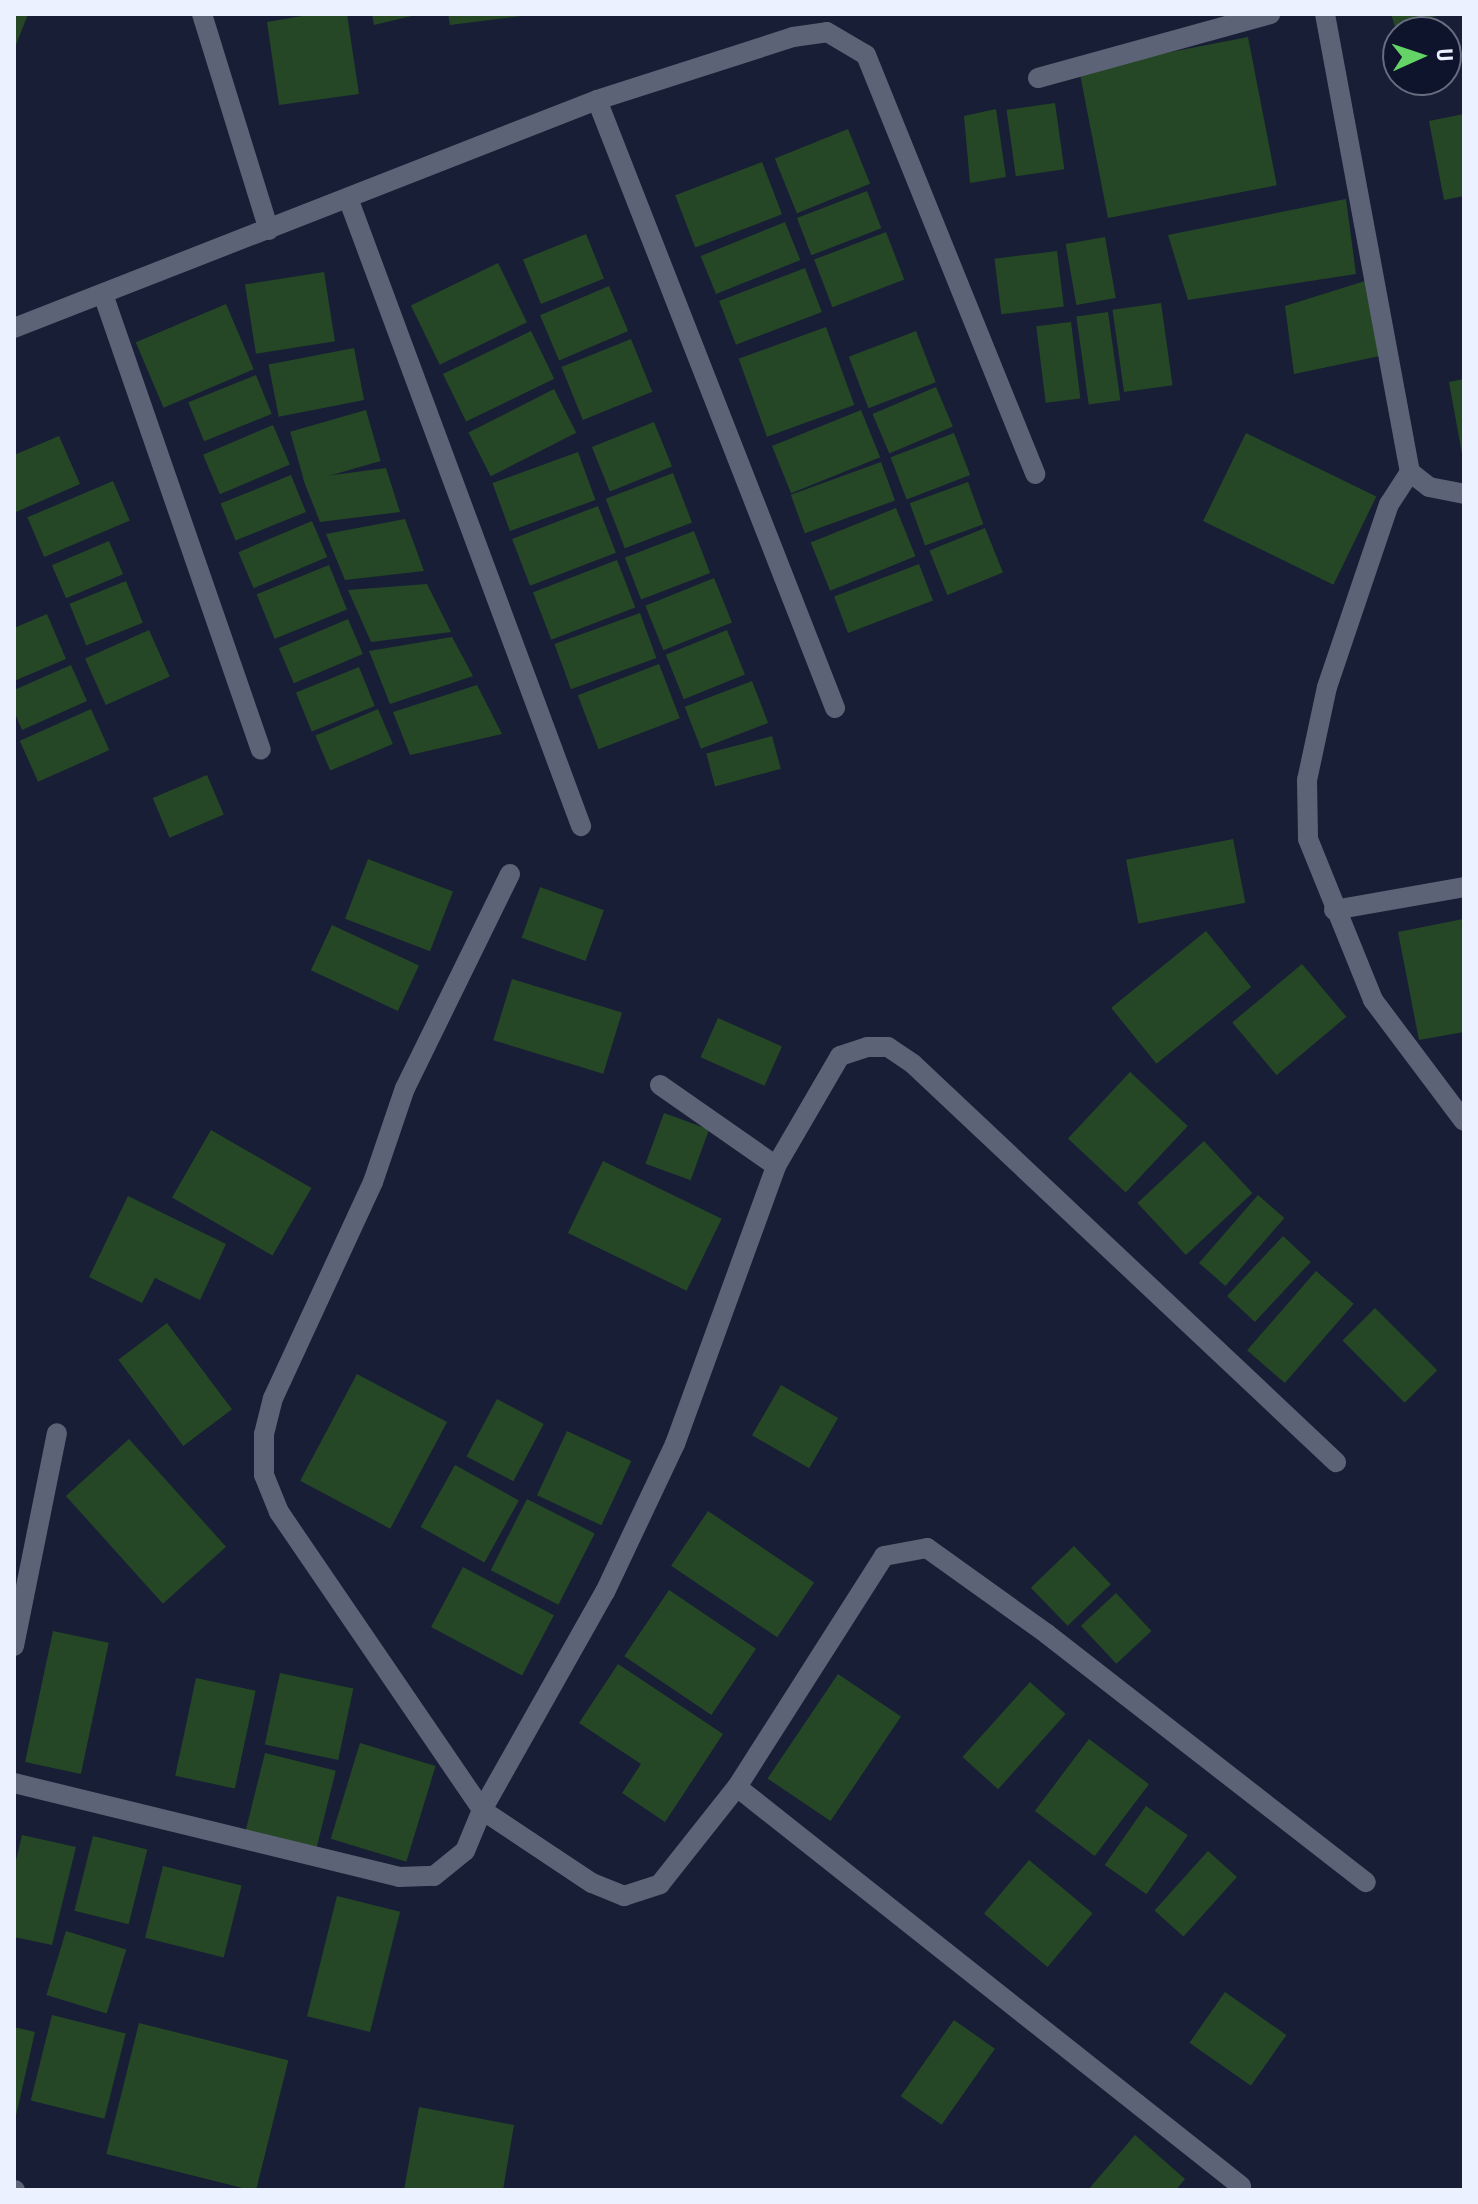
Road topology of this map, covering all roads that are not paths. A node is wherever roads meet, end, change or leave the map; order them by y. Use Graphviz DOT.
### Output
graph roads {
  1 [pos="202,14"];
  2 [pos="1270,14"];
  3 [pos="1325,14"];
  4 [pos="1038,78"];
  5 [pos="597,100"];
  6 [pos="348,198"];
  7 [pos="269,230"];
  8 [pos="103,294"];
  9 [pos="14,328"];
  10 [pos="1410,472"];
  11 [pos="1035,474"];
  12 [pos="1464,494"];
  13 [pos="835,708"];
  14 [pos="261,749"];
  15 [pos="581,826"];
  16 [pos="510,874"];
  17 [pos="1464,887"];
  18 [pos="1334,910"];
  19 [pos="660,1085"];
  20 [pos="1464,1121"];
  21 [pos="776,1166"];
  22 [pos="57,1433"];
  23 [pos="1336,1462"];
  24 [pos="14,1646"];
  25 [pos="14,1783"];
  26 [pos="737,1787"];
  27 [pos="482,1810"];
  28 [pos="1366,1882"];
  29 [pos="1241,2186"];
  1 -- 7 [label="street"];
  2 -- 4 [label="street"];
  3 -- 10 [label="street"];
  5 -- 6 [label="street"];
  5 -- 11 [label="street"];
  5 -- 13 [label="street"];
  6 -- 7 [label="street"];
  6 -- 15 [label="street"];
  7 -- 8 [label="street"];
  8 -- 9 [label="street"];
  8 -- 14 [label="street"];
  10 -- 12 [label="street"];
  10 -- 18 [label="street"];
  16 -- 27 [label="street"];
  17 -- 18 [label="street"];
  18 -- 20 [label="street"];
  19 -- 21 [label="street"];
  21 -- 23 [label="street"];
  21 -- 27 [label="street"];
  22 -- 24 [label="street"];
  25 -- 27 [label="street"];
  26 -- 27 [label="street"];
  26 -- 28 [label="street"];
  26 -- 29 [label="street"];
}
